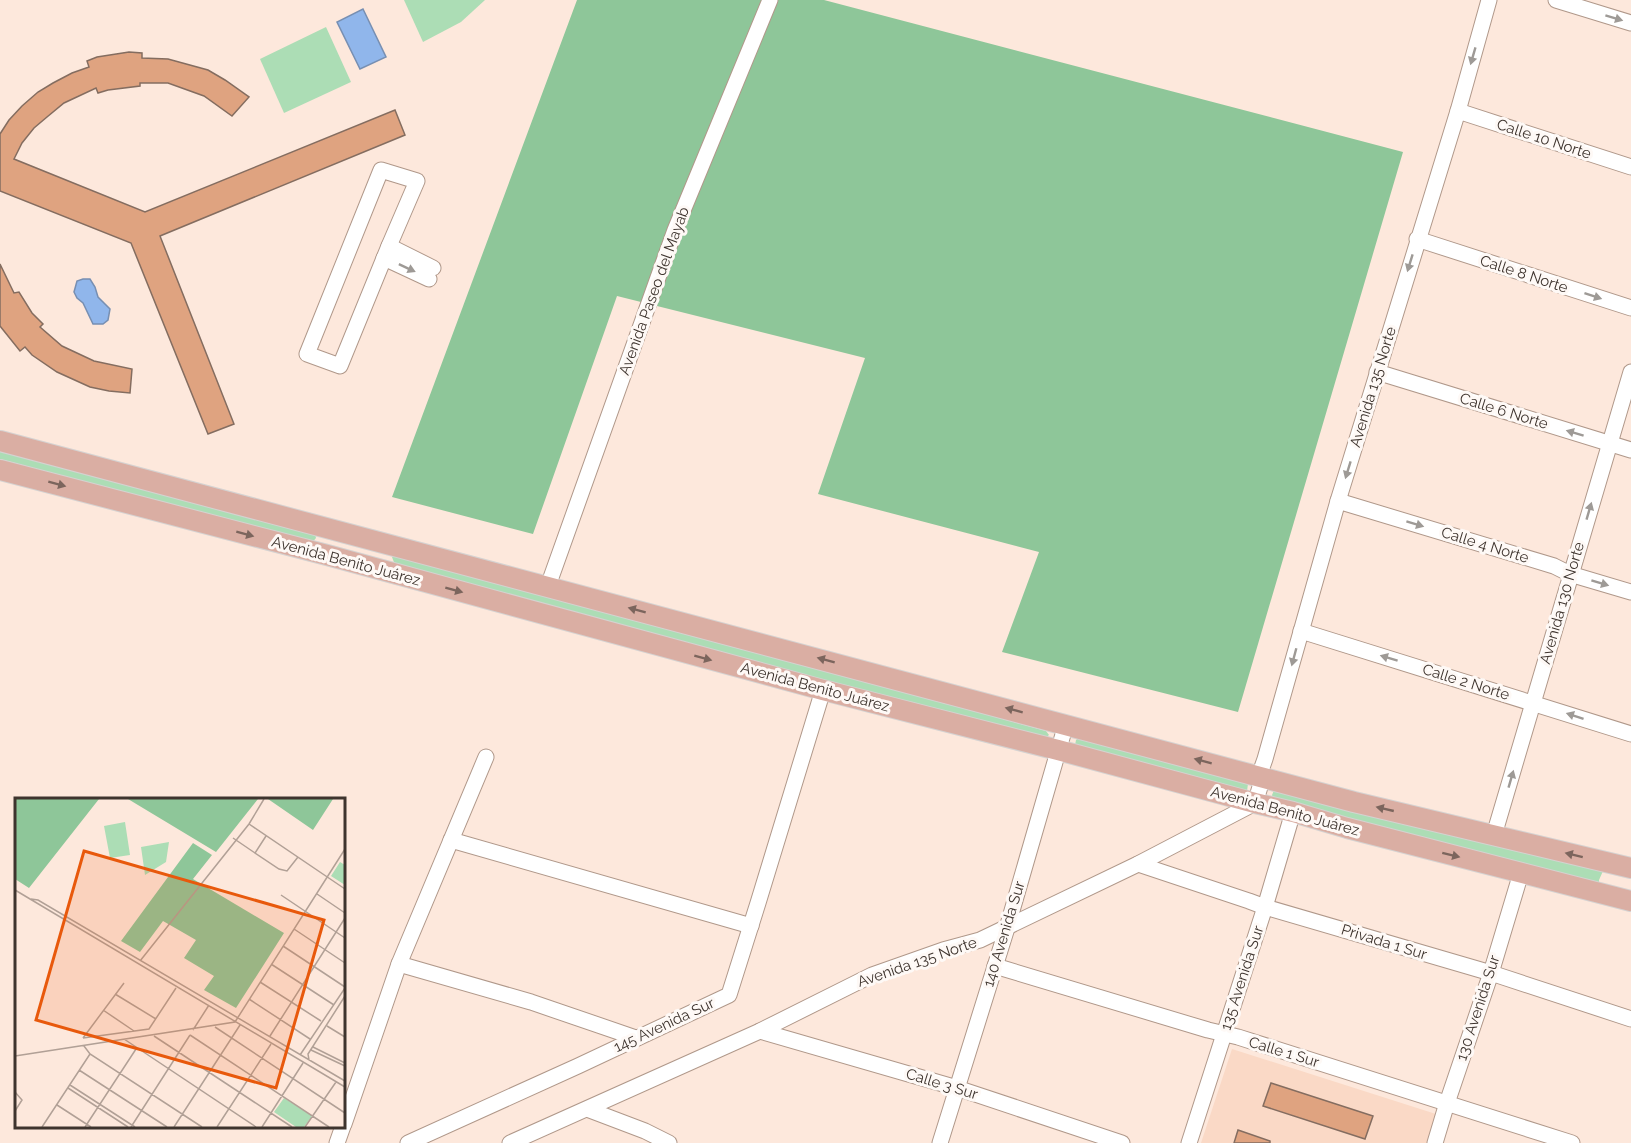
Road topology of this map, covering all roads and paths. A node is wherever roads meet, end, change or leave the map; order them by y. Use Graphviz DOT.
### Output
graph roads {
  1 [pos="770,0"];
  2 [pos="1489,0"];
  3 [pos="1556,0"];
  4 [pos="1631,23"];
  5 [pos="1458,111"];
  6 [pos="1631,167"];
  7 [pos="1418,239"];
  8 [pos="387,252"];
  9 [pos="431,273"];
  10 [pos="1631,308"];
  11 [pos="1377,372"];
  12 [pos="1631,372"];
  13 [pos="0,441"];
  14 [pos="1609,444"];
  15 [pos="1631,450"];
  16 [pos="0,470"];
  17 [pos="1338,501"];
  18 [pos="1570,574"];
  19 [pos="548,586"];
  20 [pos="1631,592"];
  21 [pos="1301,631"];
  22 [pos="823,690"];
  23 [pos="1534,703"];
  24 [pos="1066,724"];
  25 [pos="1631,734"];
  26 [pos="1058,750"];
  27 [pos="486,757"];
  28 [pos="1259,776"];
  29 [pos="1255,803"];
  30 [pos="1293,812"];
  31 [pos="1494,835"];
  32 [pos="451,840"];
  33 [pos="1138,864"];
  34 [pos="1626,867"];
  35 [pos="1521,873"];
  36 [pos="1611,895"];
  37 [pos="1631,901"];
  38 [pos="1265,907"];
  39 [pos="751,926"];
  40 [pos="1007,928"];
  41 [pos="399,964"];
  42 [pos="995,966"];
  43 [pos="1491,973"];
  44 [pos="1631,1018"];
  45 [pos="760,1031"];
  46 [pos="1223,1034"];
  47 [pos="636,1038"];
  48 [pos="957,1088"];
  49 [pos="1447,1103"];
  50 [pos="586,1109"];
  51 [pos="345,1119"];
  52 [pos="342,1128"];
  53 [pos="337,1143"];
  54 [pos="408,1143"];
  55 [pos="510,1143"];
  56 [pos="669,1143"];
  57 [pos="940,1143"];
  58 [pos="1122,1143"];
  59 [pos="1189,1143"];
  60 [pos="1435,1143"];
  61 [pos="1572,1143"];
  1 -- 19 [label="street, Avenida Paseo del Mayab"];
  2 -- 5 [label="street, Avenida 135 Norte, one-way"];
  3 -- 4 [label="street, one-way"];
  5 -- 6 [label="street, Calle 10 Norte"];
  5 -- 7 [label="street, Avenida 135 Norte"];
  7 -- 10 [label="street, Calle 8 Norte, one-way"];
  7 -- 11 [label="street, Avenida 135 Norte, one-way"];
  8 -- 8 [label="street"];
  8 -- 9 [label="street"];
  14 -- 11 [label="street, Calle 6 Norte, one-way"];
  11 -- 17 [label="street, Avenida 135 Norte, one-way"];
  12 -- 14 [label="street, Avenida 130 Norte"];
  13 -- 19 [label="main road, Avenida Benito Juárez"];
  14 -- 15 [label="street, Calle 6 Norte"];
  18 -- 14 [label="street, Avenida 130 Norte, one-way"];
  16 -- 22 [label="main road, Avenida Benito Juárez, one-way"];
  17 -- 18 [label="street, Calle 4 Norte, one-way"];
  17 -- 21 [label="street, Avenida 135 Norte"];
  18 -- 20 [label="street, Calle 4 Norte, one-way"];
  18 -- 23 [label="street, Avenida 130 Norte"];
  24 -- 19 [label="main road, Avenida Benito Juárez, one-way"];
  23 -- 21 [label="street, Calle 2 Norte, one-way"];
  21 -- 28 [label="street, Avenida 135 Norte, one-way"];
  22 -- 26 [label="main road, Avenida Benito Juárez"];
  22 -- 39 [label="street, 145 Avenida Sur"];
  25 -- 23 [label="street, Calle 2 Norte, one-way"];
  31 -- 23 [label="street, Avenida 130 Norte, one-way"];
  24 -- 26 [label="street, 140 Avenida Sur"];
  28 -- 24 [label="main road, Avenida Benito Juárez, one-way"];
  26 -- 29 [label="main road, Avenida Benito Juárez"];
  26 -- 40 [label="street, 140 Avenida Sur"];
  27 -- 32 [label="street"];
  28 -- 29 [label="street, Avenida 135 Norte"];
  31 -- 28 [label="main road, Avenida Benito Juárez, one-way"];
  29 -- 30 [label="main road, Avenida Benito Juárez"];
  29 -- 33 [label="street, Avenida 135 Norte"];
  30 -- 35 [label="main road, Avenida Benito Juárez, one-way"];
  30 -- 38 [label="street, 135 Avenida Sur"];
  34 -- 31 [label="main road, Avenida Benito Juárez, one-way"];
  32 -- 39 [label="street"];
  32 -- 41 [label="street"];
  33 -- 38 [label="street, Privada 1 Sur"];
  33 -- 40 [label="street, Avenida 135 Norte"];
  34 -- 36 [label="main road"];
  35 -- 36 [label="main road, Avenida Benito Juárez"];
  35 -- 43 [label="street, 130 Avenida Sur"];
  36 -- 37 [label="main road, Avenida Benito Juárez"];
  38 -- 43 [label="street, Privada 1 Sur"];
  38 -- 46 [label="street, 135 Avenida Sur"];
  39 -- 47 [label="street, 145 Avenida Sur"];
  40 -- 42 [label="street, 140 Avenida Sur"];
  40 -- 45 [label="street, Avenida 135 Norte"];
  41 -- 47 [label="street"];
  41 -- 51 [label="street"];
  42 -- 46 [label="street, Calle 1 Sur"];
  42 -- 48 [label="street, 140 Avenida Sur"];
  43 -- 44 [label="street, Privada 1 Sur"];
  43 -- 49 [label="street, 130 Avenida Sur"];
  45 -- 48 [label="street, Calle 3 Sur"];
  45 -- 50 [label="street, Avenida 135 Norte"];
  46 -- 49 [label="street, Calle 1 Sur"];
  46 -- 59 [label="street, 135 Avenida Sur"];
  47 -- 54 [label="street, 145 Avenida Sur"];
  48 -- 57 [label="street, 140 Avenida Sur"];
  48 -- 58 [label="street, Calle 3 Sur"];
  49 -- 60 [label="street, 130 Avenida Sur"];
  49 -- 61 [label="street, Calle 1 Sur"];
  50 -- 55 [label="street, Avenida 135 Norte"];
  50 -- 56 [label="street"];
  52 -- 53 [label="street"];
}
